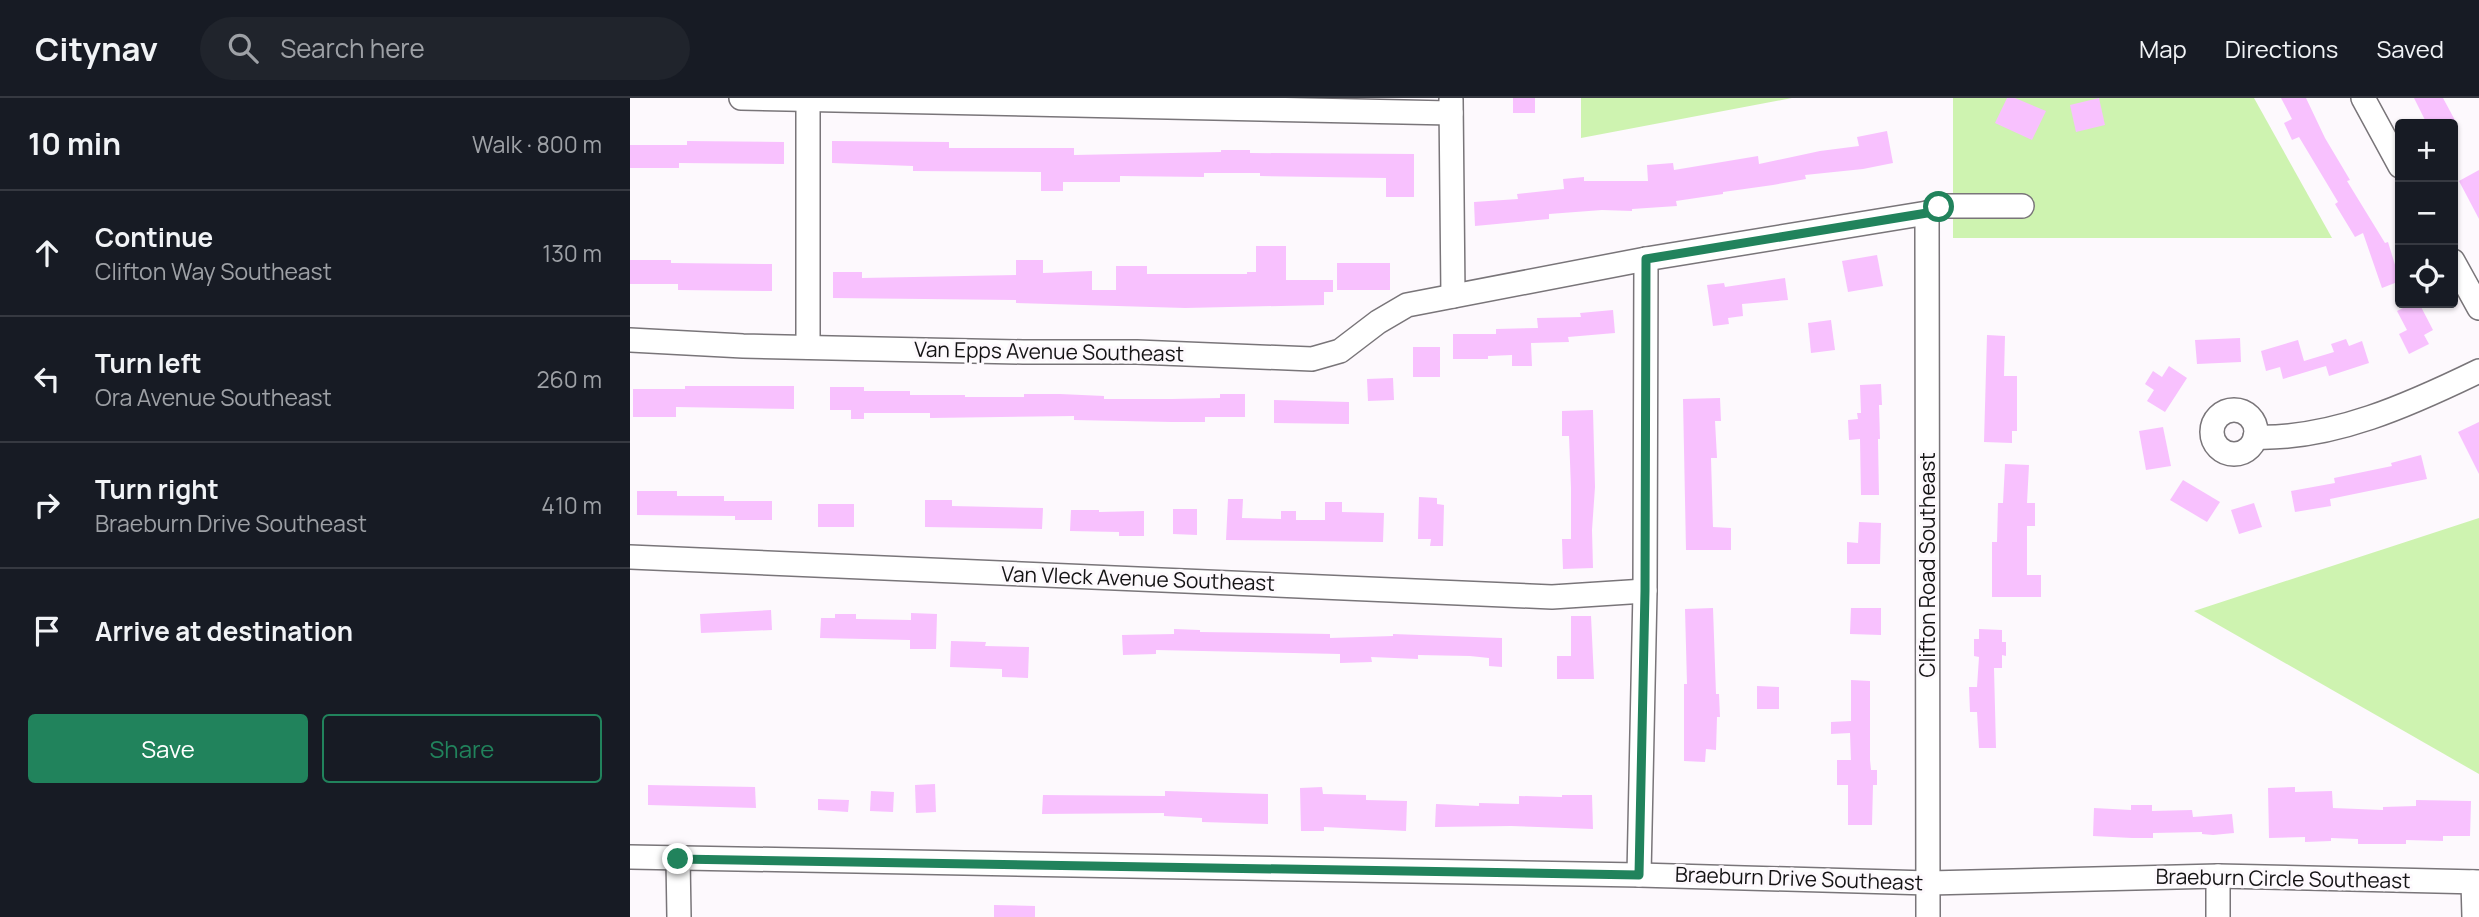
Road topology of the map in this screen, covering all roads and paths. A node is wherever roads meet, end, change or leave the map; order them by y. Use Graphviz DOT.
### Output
graph roads {
  1 [pos="741,98"];
  2 [pos="2363,98"];
  3 [pos="808,99"];
  4 [pos="1451,105"];
  5 [pos="2395,157"];
  6 [pos="2022,206"];
  7 [pos="1927,213"];
  8 [pos="1646,259"];
  9 [pos="2458,270"];
  10 [pos="1452,296"];
  11 [pos="2479,309"];
  12 [pos="630,340"];
  13 [pos="808,347"];
  14 [pos="2479,371"];
  15 [pos="2255,437"];
  16 [pos="630,557"];
  17 [pos="1645,591"];
  18 [pos="630,857"];
  19 [pos="678,859"];
  20 [pos="1639,875"];
  21 [pos="2218,876"];
  22 [pos="2087,879"];
  23 [pos="2476,882"];
  24 [pos="1929,883"];
  25 [pos="679,917"];
  26 [pos="1928,917"];
  27 [pos="2218,917"];
  28 [pos="2474,917"];
  1 -- 3 [label="street"];
  2 -- 5 [label="street"];
  3 -- 4 [label="street"];
  3 -- 13 [label="street"];
  4 -- 10 [label="street"];
  6 -- 7 [label="street, Van Epps Avenue Southeast"];
  7 -- 8 [label="street, Van Epps Avenue Southeast"];
  7 -- 24 [label="street, Clifton Road Southeast"];
  8 -- 10 [label="street, Van Epps Avenue Southeast"];
  8 -- 17 [label="street"];
  9 -- 11 [label="street"];
  10 -- 13 [label="street, Van Epps Avenue Southeast"];
  12 -- 13 [label="street, Van Epps Avenue Southeast"];
  14 -- 15 [label="street"];
  16 -- 17 [label="street, Van Vleck Avenue Southeast"];
  17 -- 20 [label="street"];
  18 -- 19 [label="street, Braeburn Drive Southeast"];
  19 -- 20 [label="street, Braeburn Drive Southeast"];
  19 -- 25 [label="street"];
  20 -- 24 [label="street, Braeburn Drive Southeast"];
  21 -- 22 [label="street, Braeburn Circle Southeast"];
  21 -- 23 [label="street, Braeburn Circle Southeast"];
  21 -- 27 [label="street"];
  22 -- 24 [label="street, Braeburn Drive Southeast"];
  23 -- 28 [label="street"];
  24 -- 26 [label="street, Clifton Road Southeast"];
}
